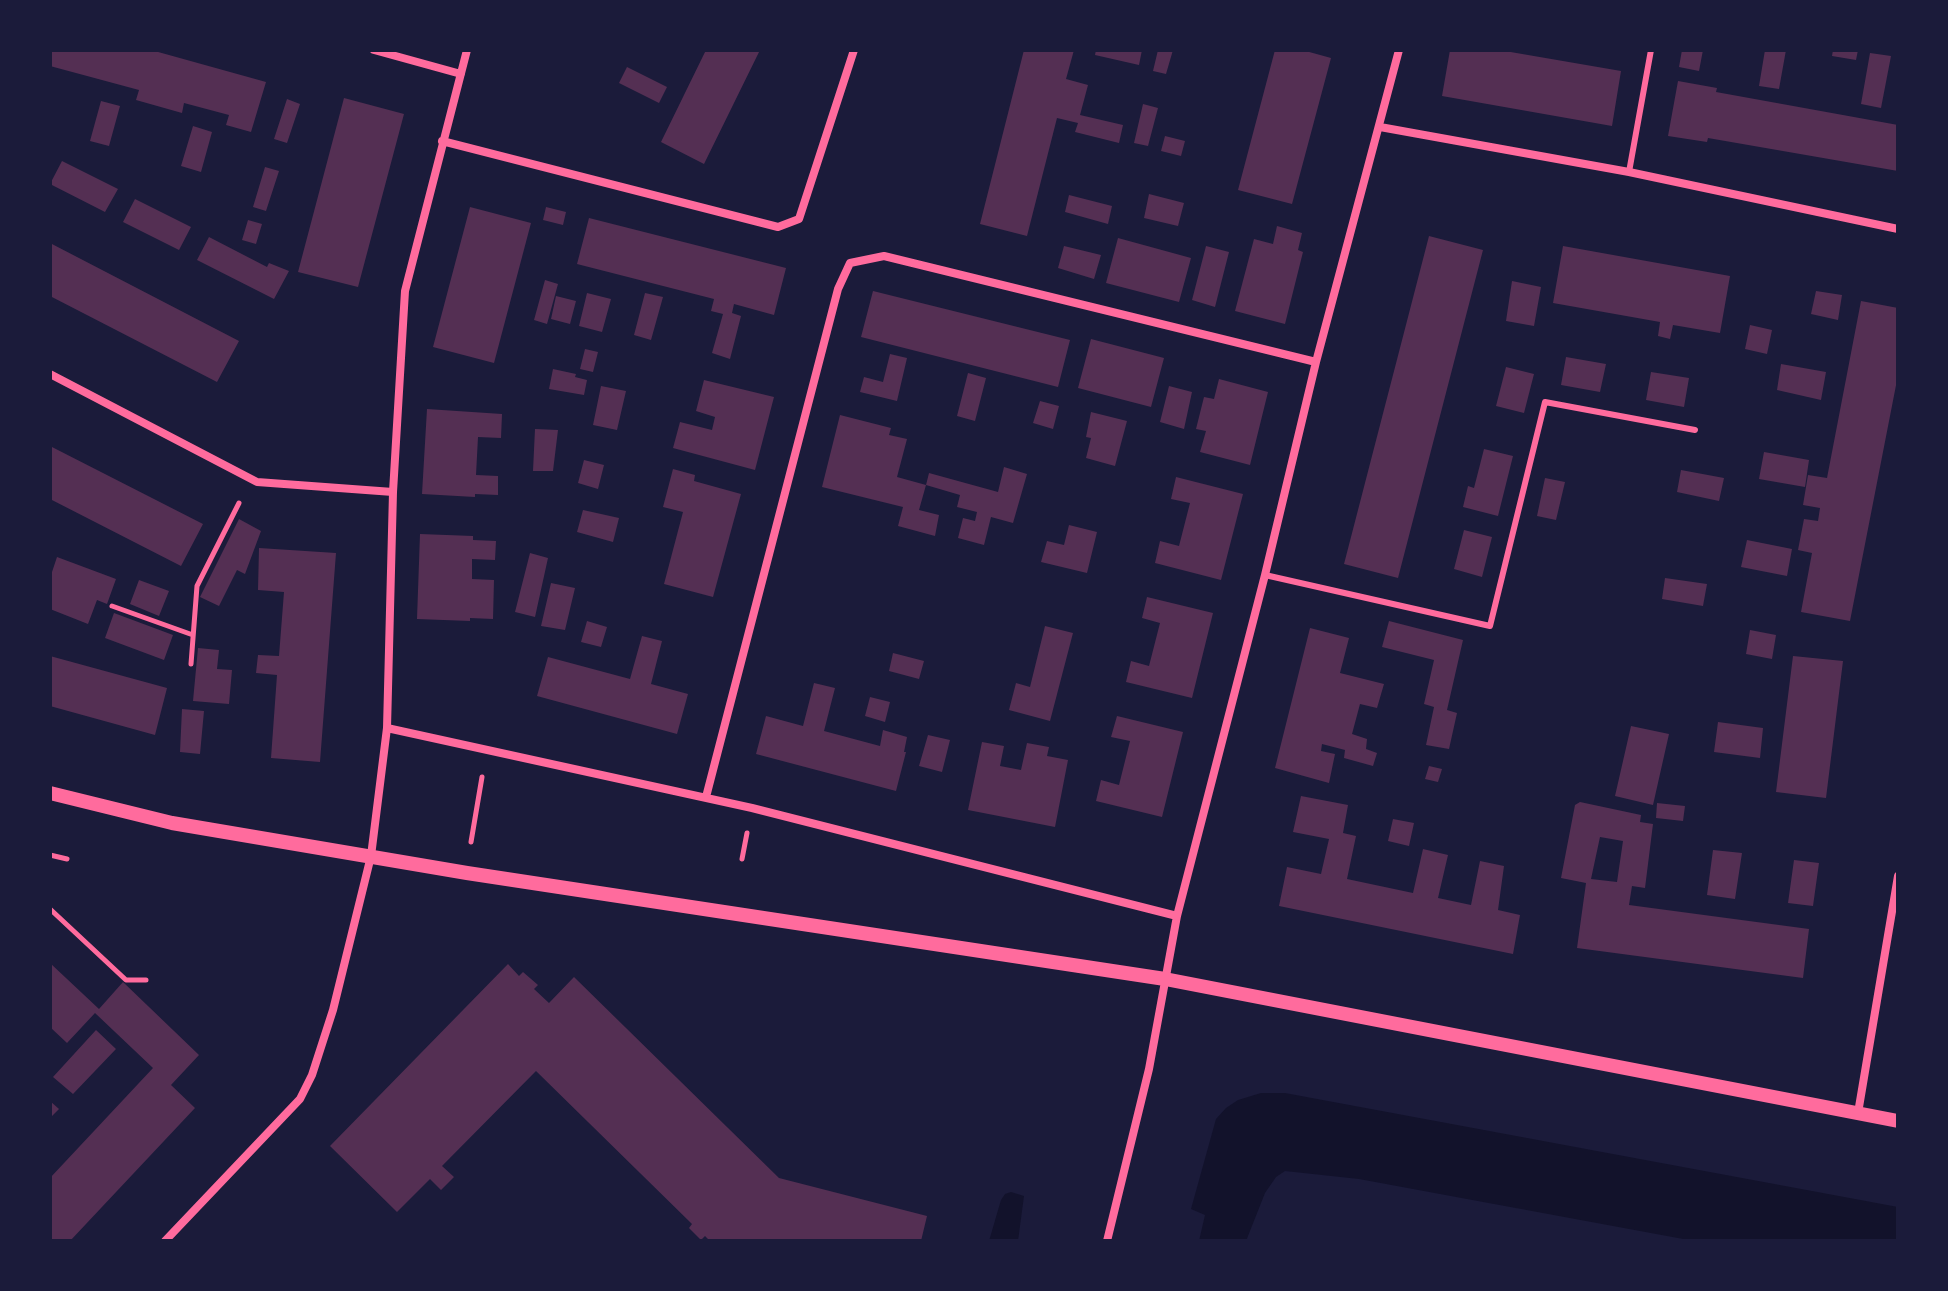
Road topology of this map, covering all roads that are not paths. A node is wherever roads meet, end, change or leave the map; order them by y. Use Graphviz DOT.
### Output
graph roads {
  1 [pos="374,50"];
  2 [pos="467,50"];
  3 [pos="854,50"];
  4 [pos="1399,50"];
  5 [pos="1651,50"];
  6 [pos="461,74"];
  7 [pos="1380,127"];
  8 [pos="442,141"];
  9 [pos="1629,172"];
  10 [pos="1898,229"];
  11 [pos="1316,362"];
  12 [pos="50,374"];
  13 [pos="1695,430"];
  14 [pos="393,492"];
  15 [pos="1265,575"];
  16 [pos="387,728"];
  17 [pos="50,793"];
  18 [pos="706,797"];
  19 [pos="371,856"];
  20 [pos="1898,876"];
  21 [pos="1177,916"];
  22 [pos="1165,979"];
  23 [pos="1858,1113"];
  24 [pos="1898,1121"];
  25 [pos="165,1241"];
  26 [pos="1107,1241"];
  1 -- 6 [label="street"];
  2 -- 6 [label="street"];
  3 -- 8 [label="street"];
  4 -- 7 [label="street"];
  5 -- 9 [label="lane"];
  6 -- 8 [label="street"];
  7 -- 9 [label="street"];
  7 -- 11 [label="street"];
  8 -- 14 [label="street"];
  9 -- 10 [label="street"];
  11 -- 15 [label="street"];
  11 -- 18 [label="street"];
  12 -- 14 [label="street"];
  13 -- 15 [label="lane"];
  14 -- 16 [label="street"];
  15 -- 21 [label="street"];
  16 -- 18 [label="street"];
  16 -- 19 [label="street"];
  17 -- 19 [label="street"];
  18 -- 21 [label="street"];
  19 -- 22 [label="street"];
  19 -- 25 [label="street"];
  20 -- 23 [label="street"];
  21 -- 22 [label="street"];
  22 -- 23 [label="street"];
  22 -- 26 [label="street"];
  23 -- 24 [label="street"];
}
